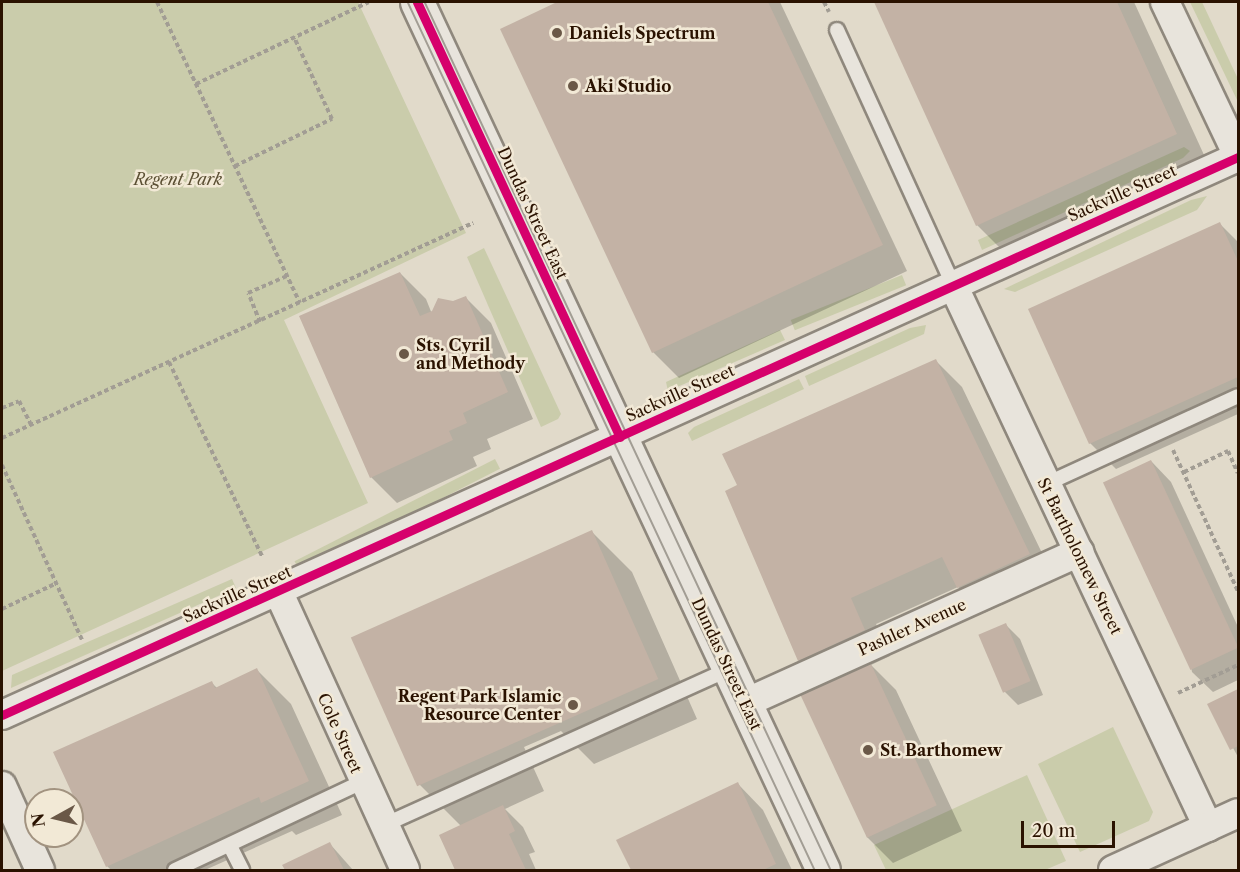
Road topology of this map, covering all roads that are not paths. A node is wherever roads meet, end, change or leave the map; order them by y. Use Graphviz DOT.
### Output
graph roads {
  1 [pos="417,2"];
  2 [pos="1165,2"];
  3 [pos="837,30"];
  4 [pos="1239,157"];
  5 [pos="953,285"];
  6 [pos="1239,396"];
  7 [pos="620,436"];
  8 [pos="1046,484"];
  9 [pos="1079,552"];
  10 [pos="279,593"];
  11 [pos="729,669"];
  12 [pos="745,703"];
  13 [pos="2,716"];
  14 [pos="362,782"];
  15 [pos="2,786"];
  16 [pos="1239,813"];
  17 [pos="384,825"];
  18 [pos="1208,827"];
  19 [pos="230,846"];
  20 [pos="40,870"];
  21 [pos="175,870"];
  22 [pos="242,870"];
  23 [pos="405,870"];
  24 [pos="823,870"];
  25 [pos="1113,870"];
  1 -- 7 [label="street, Dundas Street East"];
  2 -- 4 [label="street"];
  3 -- 5 [label="lane"];
  4 -- 5 [label="street, Sackville Street"];
  5 -- 7 [label="street, Sackville Street"];
  5 -- 8 [label="street, St Bartholomew Street"];
  6 -- 8 [label="lane"];
  7 -- 10 [label="street, Sackville Street"];
  7 -- 11 [label="street, Dundas Street East"];
  8 -- 9 [label="street, St Bartholomew Street"];
  9 -- 12 [label="street, Pashler Avenue"];
  9 -- 18 [label="street, St Bartholomew Street"];
  10 -- 13 [label="street, Sackville Street"];
  10 -- 14 [label="street, Cole Street"];
  11 -- 12 [label="street, Dundas Street East"];
  11 -- 17 [label="lane"];
  12 -- 24 [label="street, Dundas Street East"];
  14 -- 17 [label="street, Cole Street"];
  14 -- 19 [label="lane"];
  15 -- 20 [label="street"];
  16 -- 18 [label="street"];
  17 -- 23 [label="street, Cole Street"];
  18 -- 25 [label="street"];
  19 -- 21 [label="lane"];
  19 -- 22 [label="lane"];
}
